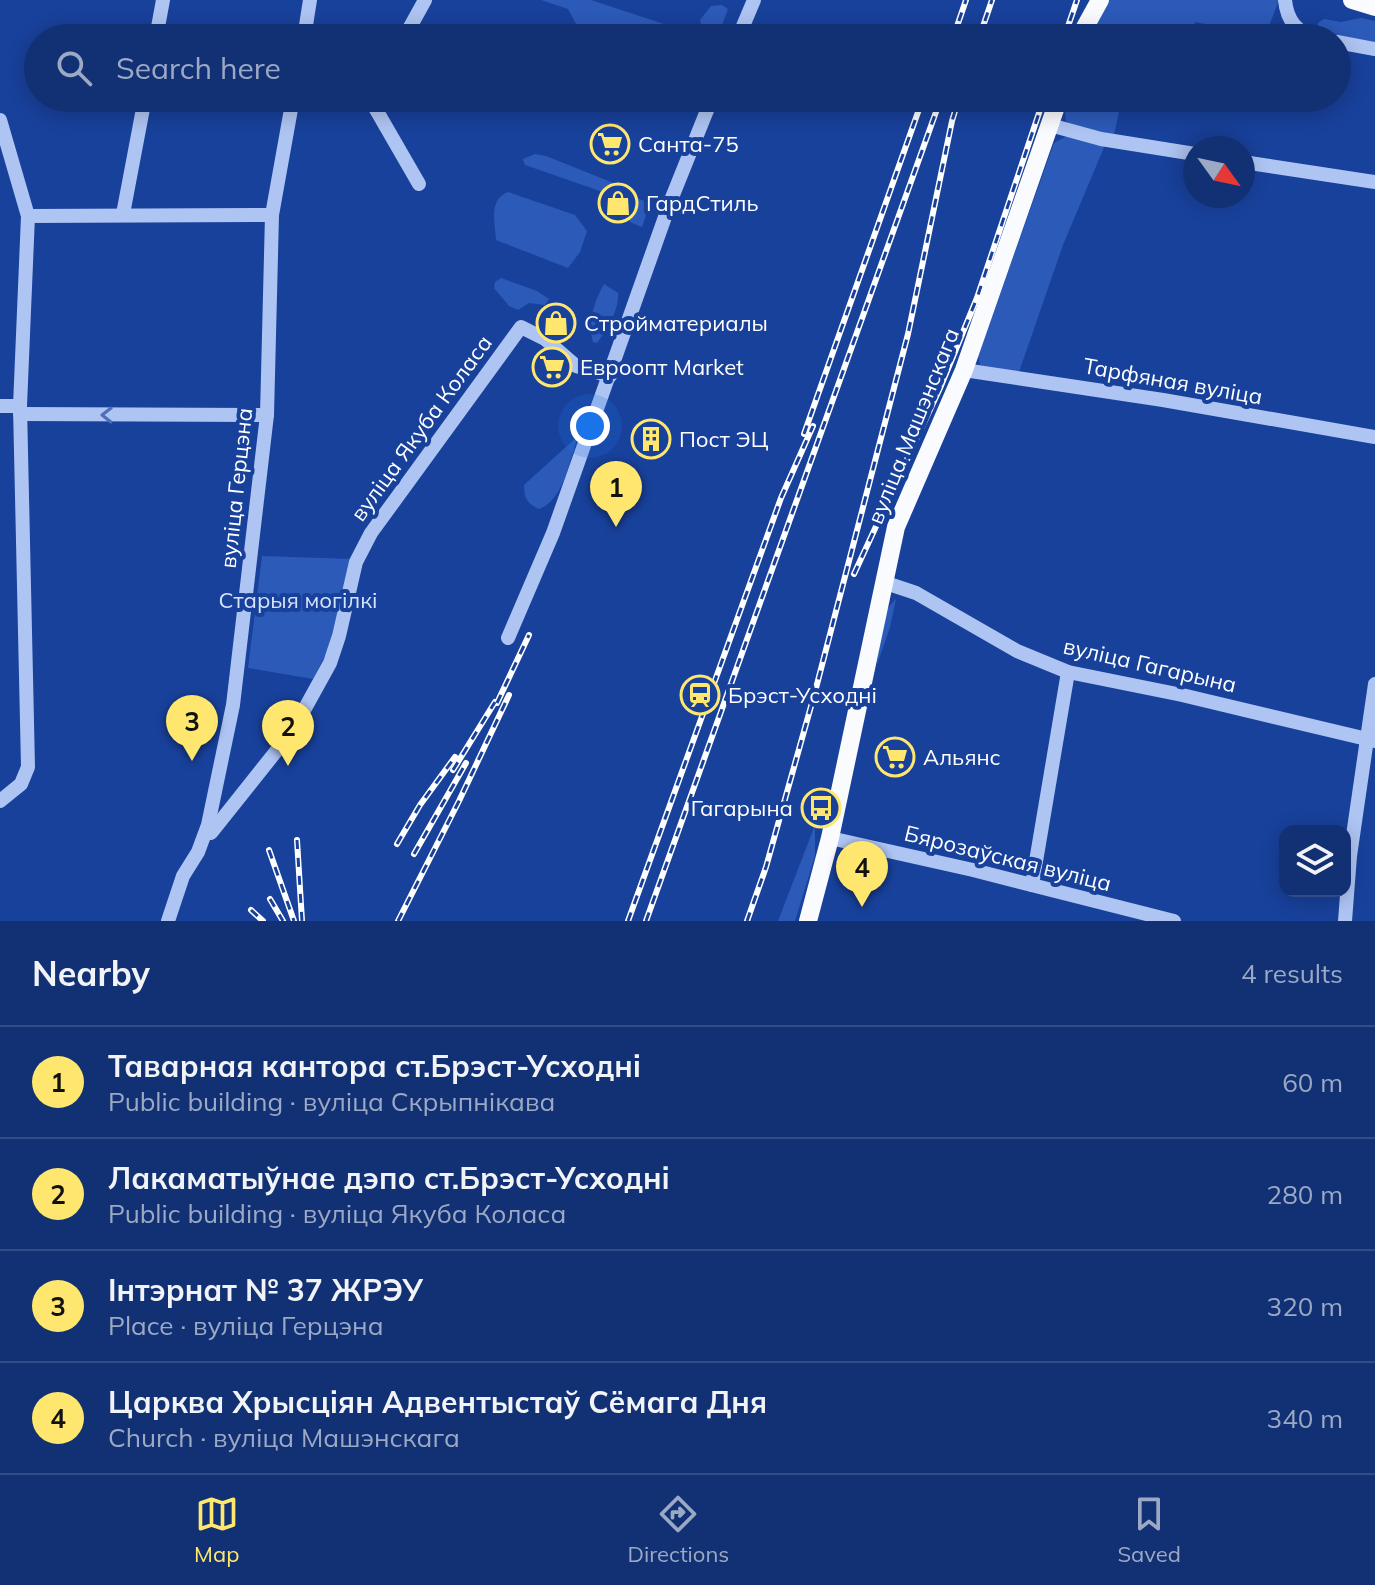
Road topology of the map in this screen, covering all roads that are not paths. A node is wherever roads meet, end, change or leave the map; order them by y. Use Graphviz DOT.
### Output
graph roads {
  1 [pos="163,0"];
  2 [pos="310,0"];
  3 [pos="425,0"];
  4 [pos="754,0"];
  5 [pos="1100,0"];
  6 [pos="1285,0"];
  7 [pos="1352,0"];
  8 [pos="1375,7"];
  9 [pos="159,24"];
  10 [pos="306,24"];
  11 [pos="412,24"];
  12 [pos="744,24"];
  13 [pos="1087,24"];
  14 [pos="1293,24"];
  15 [pos="1351,45"];
  16 [pos="1375,49"];
  17 [pos="142,112"];
  18 [pos="290,112"];
  19 [pos="377,112"];
  20 [pos="706,112"];
  21 [pos="1054,112"];
  22 [pos="0,120"];
  23 [pos="1050,125"];
  24 [pos="1183,152"];
  25 [pos="1255,164"];
  26 [pos="1375,182"];
  27 [pos="419,184"];
  28 [pos="123,214"];
  29 [pos="272,215"];
  30 [pos="28,216"];
  31 [pos="964,370"];
  32 [pos="610,376"];
  33 [pos="0,406"];
  34 [pos="20,410"];
  35 [pos="267,415"];
  36 [pos="1375,437"];
  37 [pos="883,582"];
  38 [pos="508,638"];
  39 [pos="1068,672"];
  40 [pos="1375,684"];
  41 [pos="1370,740"];
  42 [pos="0,801"];
  43 [pos="830,838"];
  44 [pos="198,852"];
  45 [pos="1032,885"];
  46 [pos="168,921"];
  47 [pos="808,921"];
  48 [pos="1174,921"];
  49 [pos="1345,921"];
  1 -- 9 [label="street"];
  2 -- 10 [label="street"];
  3 -- 11 [label="street"];
  4 -- 12 [label="street"];
  5 -- 13 [label="main road"];
  6 -- 14 [label="street"];
  7 -- 8 [label="main road"];
  15 -- 16 [label="street"];
  17 -- 28 [label="street"];
  18 -- 29 [label="street, вуліца Герцэна"];
  19 -- 27 [label="street"];
  20 -- 32 [label="street"];
  21 -- 23 [label="main road, вуліца Машэнскага"];
  22 -- 30 [label="street"];
  23 -- 24 [label="street"];
  23 -- 31 [label="main road, вуліца Машэнскага"];
  25 -- 26 [label="street"];
  28 -- 29 [label="street"];
  28 -- 30 [label="street"];
  29 -- 35 [label="street, вуліца Герцэна"];
  30 -- 34 [label="street"];
  31 -- 36 [label="street, Тарфяная вуліца"];
  31 -- 37 [label="main road, вуліца Машэнскага"];
  32 -- 38 [label="street"];
  32 -- 44 [label="street, вуліца Якуба Коласа"];
  33 -- 34 [label="street"];
  35 -- 34 [label="street, one-way"];
  34 -- 42 [label="street"];
  35 -- 44 [label="street, вуліца Герцэна"];
  37 -- 39 [label="street, вуліца Гагарына"];
  37 -- 43 [label="main road, вуліца Машэнскага"];
  39 -- 41 [label="street, вуліца Гагарына"];
  39 -- 45 [label="street"];
  40 -- 41 [label="street"];
  41 -- 49 [label="street"];
  43 -- 45 [label="street, Бярозаўская вуліца"];
  43 -- 47 [label="main road, вуліца Машэнскага"];
  44 -- 46 [label="street, вуліца Герцэна"];
  45 -- 48 [label="street, Бярозаўская вуліца"];
}
